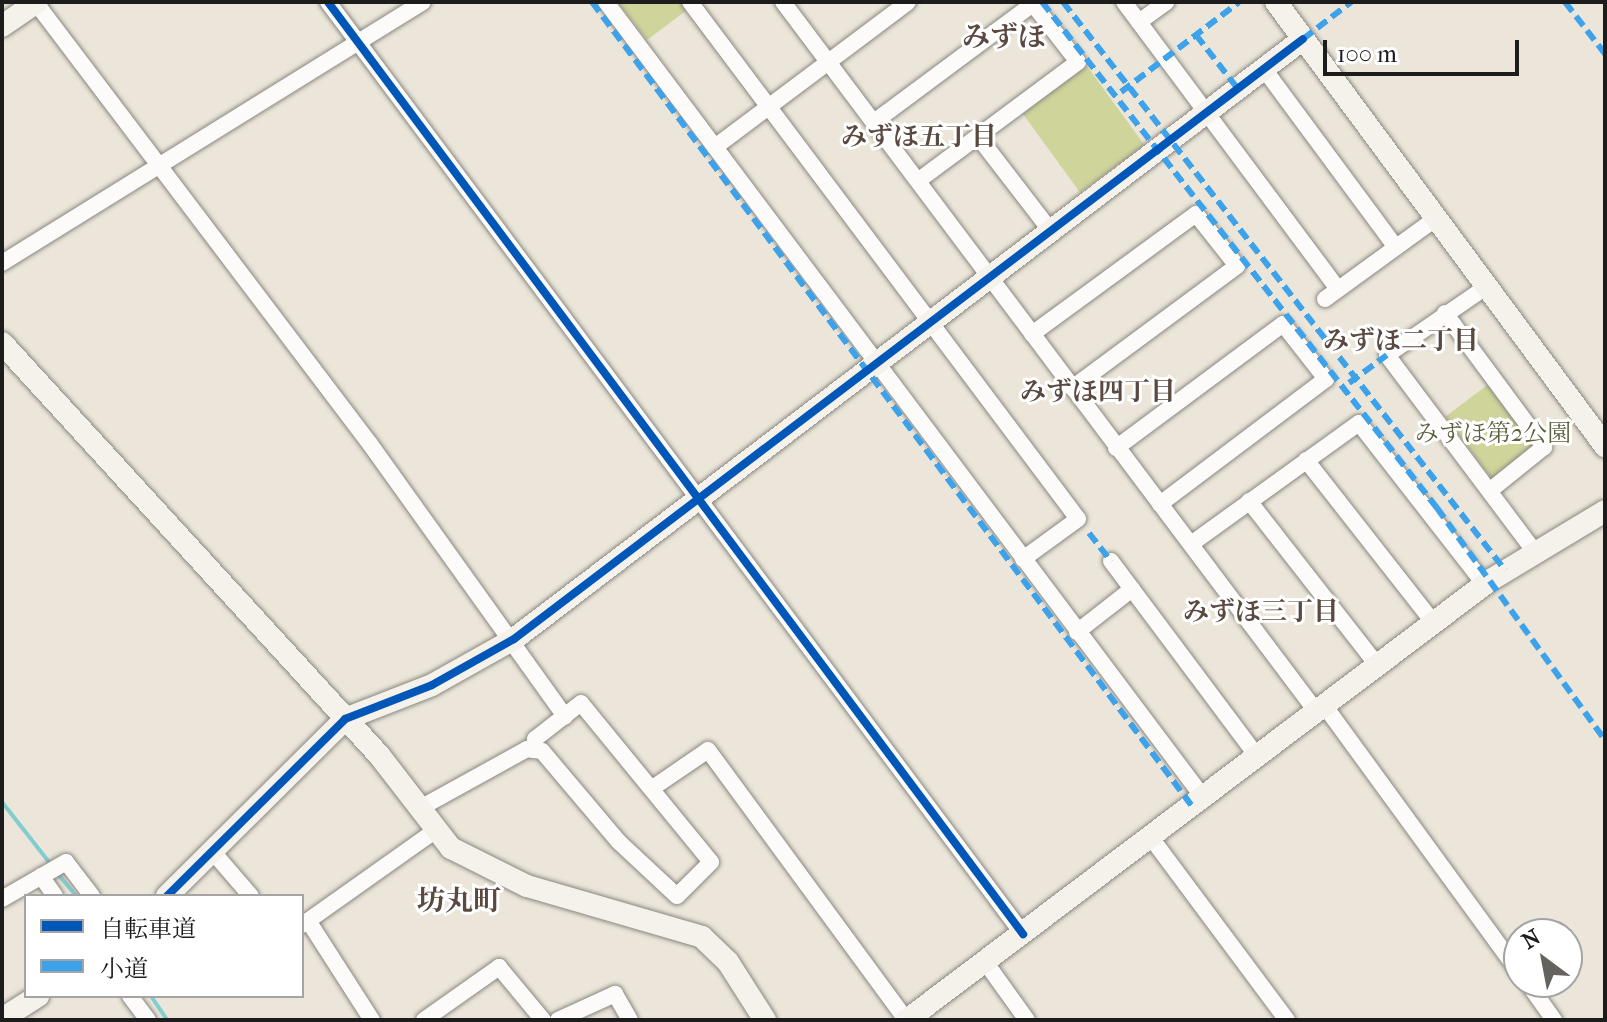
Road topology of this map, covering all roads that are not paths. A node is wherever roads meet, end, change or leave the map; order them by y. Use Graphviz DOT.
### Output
graph roads {
  1 [pos="36,2"];
  2 [pos="328,2"];
  3 [pos="423,2"];
  4 [pos="606,2"];
  5 [pos="690,2"];
  6 [pos="908,2"];
  7 [pos="1124,2"];
  8 [pos="1167,2"];
  9 [pos="1276,2"];
  10 [pos="784,3"];
  11 [pos="1139,22"];
  12 [pos="2,26"];
  13 [pos="1303,39"];
  14 [pos="357,42"];
  15 [pos="827,62"];
  16 [pos="1264,69"];
  17 [pos="769,107"];
  18 [pos="1205,113"];
  19 [pos="874,122"];
  20 [pos="980,139"];
  21 [pos="715,147"];
  22 [pos="161,164"];
  23 [pos="918,181"];
  24 [pos="1435,219"];
  25 [pos="1050,230"];
  26 [pos="1394,245"];
  27 [pos="4,257"];
  28 [pos="990,275"];
  29 [pos="1486,287"];
  30 [pos="1445,313"];
  31 [pos="932,321"];
  32 [pos="1032,334"];
  33 [pos="2,343"];
  34 [pos="876,361"];
  35 [pos="1072,388"];
  36 [pos="1605,446"];
  37 [pos="1116,448"];
  38 [pos="1306,460"];
  39 [pos="1492,489"];
  40 [pos="701,499"];
  41 [pos="1249,501"];
  42 [pos="1160,504"];
  43 [pos="1605,511"];
  44 [pos="1078,519"];
  45 [pos="1089,533"];
  46 [pos="1191,544"];
  47 [pos="1535,552"];
  48 [pos="1023,559"];
  49 [pos="1111,561"];
  50 [pos="1485,585"];
  51 [pos="1132,589"];
  52 [pos="1433,622"];
  53 [pos="1077,632"];
  54 [pos="514,639"];
  55 [pos="1377,665"];
  56 [pos="1320,708"];
  57 [pos="565,716"];
  58 [pos="345,719"];
  59 [pos="534,750"];
  60 [pos="1256,755"];
  61 [pos="654,787"];
  62 [pos="1203,797"];
  63 [pos="422,807"];
  64 [pos="435,831"];
  65 [pos="1152,839"];
  66 [pos="213,852"];
  67 [pos="43,875"];
  68 [pos="54,894"];
  69 [pos="90,894"];
  70 [pos="169,894"];
  71 [pos="249,894"];
  72 [pos="2,899"];
  73 [pos="305,923"];
  74 [pos="1023,934"];
  75 [pos="1503,951"];
  76 [pos="986,963"];
  77 [pos="35,998"];
  78 [pos="132,998"];
  79 [pos="1538,998"];
  80 [pos="584,1015"];
  81 [pos="2,1019"];
  82 [pos="148,1020"];
  83 [pos="372,1020"];
  84 [pos="424,1020"];
  85 [pos="543,1020"];
  86 [pos="558,1020"];
  87 [pos="630,1020"];
  88 [pos="765,1020"];
  89 [pos="906,1020"];
  90 [pos="1027,1020"];
  91 [pos="1287,1020"];
  92 [pos="1554,1020"];
  1 -- 12 [label="street"];
  1 -- 22 [label="street"];
  2 -- 14 [label="street"];
  3 -- 14 [label="street"];
  4 -- 21 [label="street"];
  5 -- 17 [label="street"];
  6 -- 15 [label="street"];
  7 -- 11 [label="street"];
  8 -- 11 [label="street"];
  9 -- 13 [label="street"];
  10 -- 15 [label="street"];
  11 -- 18 [label="street"];
  13 -- 16 [label="street"];
  13 -- 24 [label="street"];
  14 -- 22 [label="street"];
  14 -- 40 [label="street"];
  15 -- 17 [label="street"];
  15 -- 19 [label="street"];
  16 -- 18 [label="street"];
  16 -- 26 [label="street"];
  17 -- 21 [label="street"];
  17 -- 31 [label="street"];
  18 -- 25 [label="street"];
  18 -- 26 [label="street"];
  19 -- 20 [label="street"];
  19 -- 23 [label="street"];
  20 -- 23 [label="street"];
  20 -- 25 [label="street"];
  21 -- 34 [label="street"];
  22 -- 27 [label="street"];
  22 -- 54 [label="street"];
  23 -- 28 [label="street"];
  24 -- 26 [label="street"];
  24 -- 29 [label="street"];
  25 -- 28 [label="street"];
  28 -- 31 [label="street"];
  28 -- 32 [label="street"];
  29 -- 30 [label="street"];
  29 -- 36 [label="street"];
  30 -- 39 [label="street"];
  30 -- 39 [label="street"];
  31 -- 34 [label="street"];
  31 -- 44 [label="street"];
  32 -- 35 [label="street"];
  32 -- 35 [label="street"];
  33 -- 58 [label="street"];
  34 -- 40 [label="street"];
  34 -- 48 [label="street"];
  35 -- 37 [label="street"];
  37 -- 42 [label="street"];
  37 -- 42 [label="street"];
  38 -- 41 [label="street"];
  38 -- 50 [label="street"];
  38 -- 52 [label="street"];
  39 -- 47 [label="street"];
  40 -- 54 [label="street"];
  40 -- 74 [label="street"];
  41 -- 46 [label="street"];
  41 -- 55 [label="street"];
  42 -- 46 [label="street"];
  43 -- 47 [label="street"];
  44 -- 45 [label="street"];
  44 -- 48 [label="street"];
  46 -- 56 [label="street"];
  47 -- 50 [label="street"];
  48 -- 53 [label="street"];
  49 -- 51 [label="street"];
  50 -- 52 [label="street"];
  51 -- 53 [label="street"];
  51 -- 60 [label="street"];
  52 -- 55 [label="street"];
  53 -- 62 [label="street"];
  54 -- 57 [label="street"];
  54 -- 58 [label="street"];
  55 -- 56 [label="street"];
  56 -- 60 [label="street"];
  56 -- 75 [label="street"];
  57 -- 59 [label="street"];
  57 -- 61 [label="street"];
  58 -- 63 [label="street"];
  58 -- 66 [label="street"];
  59 -- 61 [label="street"];
  59 -- 63 [label="street"];
  60 -- 62 [label="street"];
  61 -- 89 [label="street"];
  62 -- 65 [label="street"];
  63 -- 64 [label="street"];
  64 -- 73 [label="street"];
  64 -- 88 [label="street"];
  65 -- 74 [label="street"];
  65 -- 91 [label="street"];
  66 -- 70 [label="street"];
  66 -- 71 [label="street"];
  67 -- 68 [label="street"];
  67 -- 69 [label="street"];
  67 -- 72 [label="street"];
  73 -- 83 [label="street"];
  74 -- 76 [label="street"];
  76 -- 89 [label="street"];
  76 -- 90 [label="street"];
  77 -- 81 [label="street"];
  78 -- 82 [label="street"];
  79 -- 92 [label="street"];
  80 -- 86 [label="street"];
  80 -- 87 [label="street"];
  84 -- 85 [label="street"];
}
